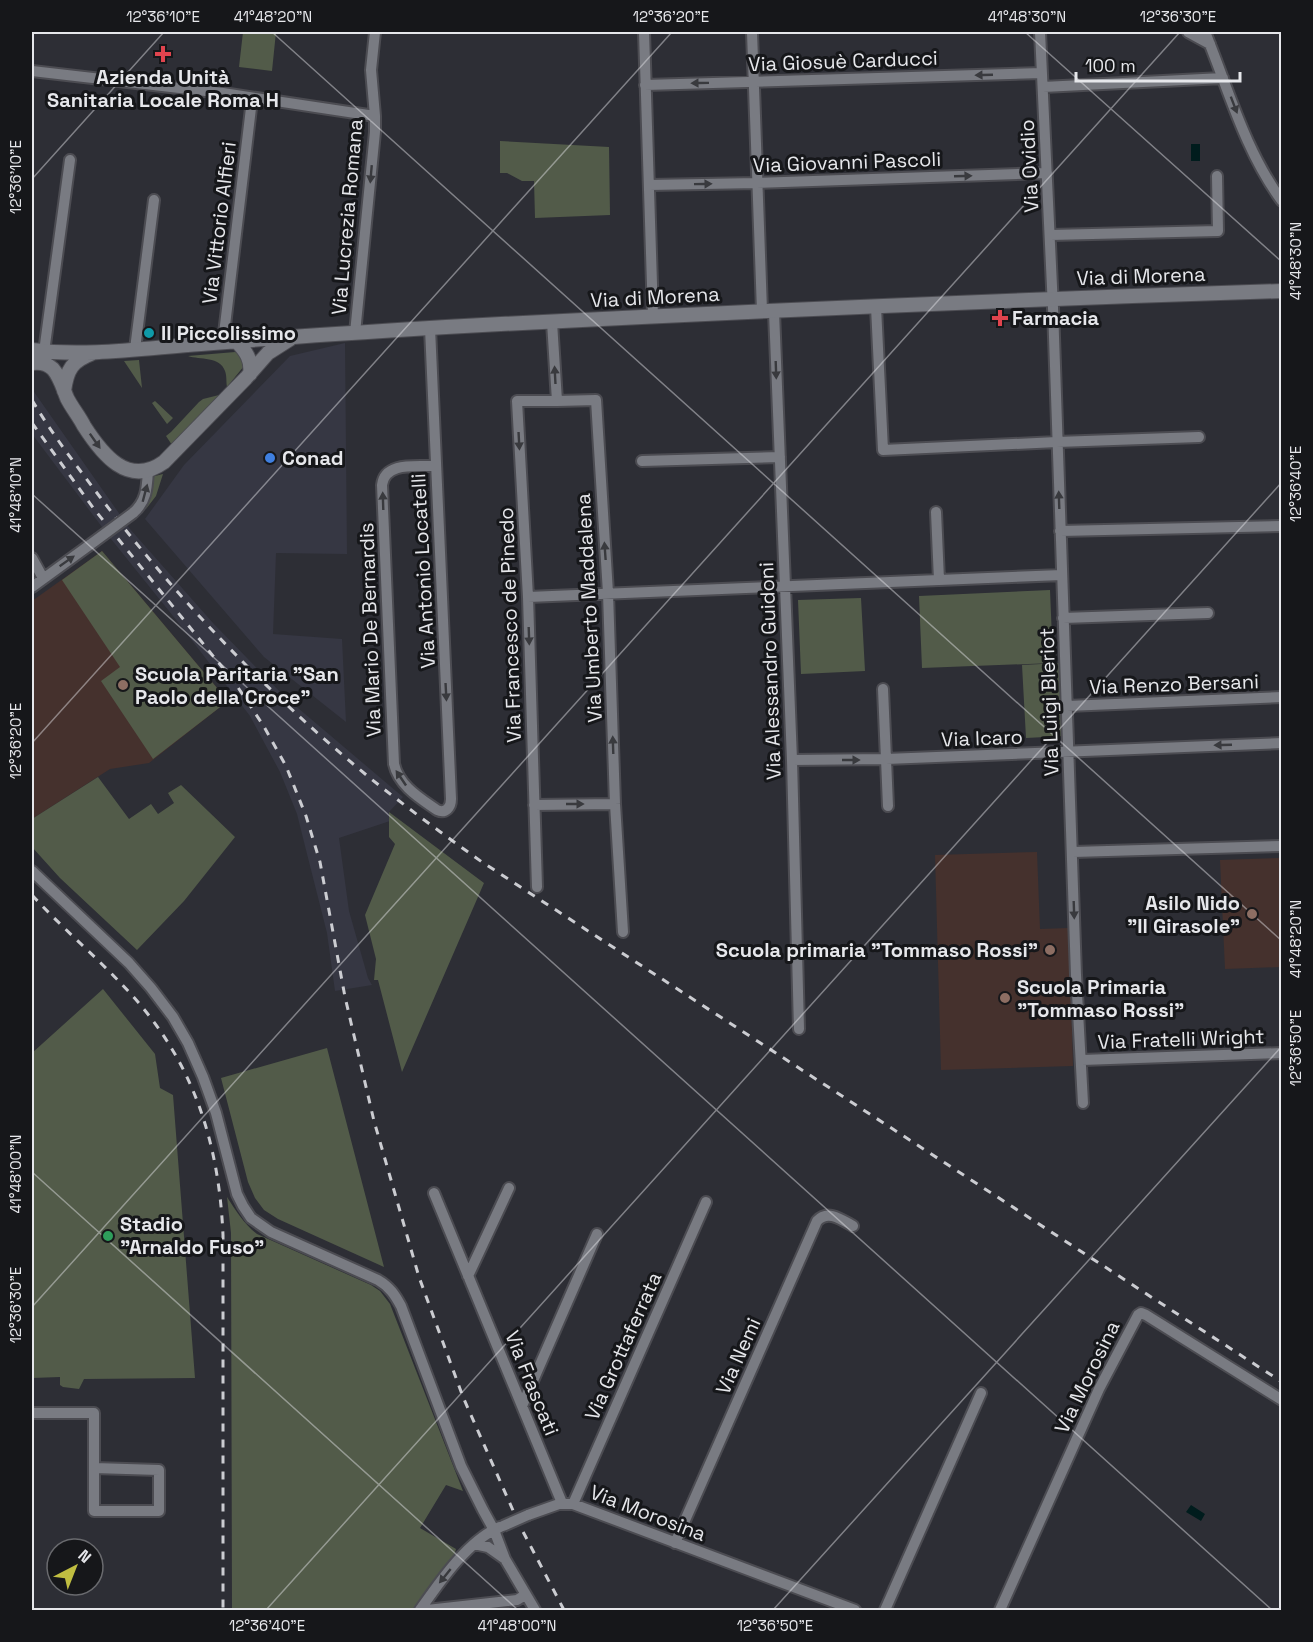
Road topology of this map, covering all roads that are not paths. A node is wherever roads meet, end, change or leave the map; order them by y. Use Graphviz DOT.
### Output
graph roads {
  1 [pos="375,32"];
  2 [pos="644,32"];
  3 [pos="752,32"];
  4 [pos="1040,32"];
  5 [pos="1188,32"];
  6 [pos="1205,32"];
  7 [pos="1210,44"];
  8 [pos="32,71"];
  9 [pos="1042,73"];
  10 [pos="1223,78"];
  11 [pos="754,82"];
  12 [pos="645,85"];
  13 [pos="1043,87"];
  14 [pos="251,108"];
  15 [pos="375,116"];
  16 [pos="70,160"];
  17 [pos="1047,173"];
  18 [pos="1217,176"];
  19 [pos="757,183"];
  20 [pos="649,185"];
  21 [pos="1280,196"];
  22 [pos="154,200"];
  23 [pos="1050,235"];
  24 [pos="1281,291"];
  25 [pos="1053,299"];
  26 [pos="876,306"];
  27 [pos="768,311"];
  28 [pos="653,316"];
  29 [pos="552,322"];
  30 [pos="430,328"];
  31 [pos="355,333"];
  32 [pos="291,338"];
  33 [pos="230,342"];
  34 [pos="135,349"];
  35 [pos="100,351"];
  36 [pos="35,354"];
  37 [pos="250,374"];
  38 [pos="64,391"];
  39 [pos="557,401"];
  40 [pos="1199,437"];
  41 [pos="1057,442"];
  42 [pos="780,457"];
  43 [pos="642,461"];
  44 [pos="436,466"];
  45 [pos="148,470"];
  46 [pos="936,512"];
  47 [pos="1281,526"];
  48 [pos="1060,531"];
  49 [pos="32,558"];
  50 [pos="1062,575"];
  51 [pos="43,578"];
  52 [pos="939,580"];
  53 [pos="32,587"];
  54 [pos="784,587"];
  55 [pos="608,593"];
  56 [pos="528,597"];
  57 [pos="1208,613"];
  58 [pos="1064,618"];
  59 [pos="883,689"];
  60 [pos="1281,697"];
  61 [pos="1067,706"];
  62 [pos="1281,743"];
  63 [pos="1068,752"];
  64 [pos="886,759"];
  65 [pos="792,760"];
  66 [pos="615,804"];
  67 [pos="534,805"];
  68 [pos="888,806"];
  69 [pos="446,811"];
  70 [pos="1281,846"];
  71 [pos="1073,852"];
  72 [pos="32,871"];
  73 [pos="537,887"];
  74 [pos="623,932"];
  75 [pos="800,1029"];
  76 [pos="1281,1053"];
  77 [pos="1082,1060"];
  78 [pos="1083,1103"];
  79 [pos="509,1188"];
  80 [pos="434,1193"];
  81 [pos="706,1202"];
  82 [pos="853,1226"];
  83 [pos="597,1234"];
  84 [pos="468,1276"];
  85 [pos="981,1393"];
  86 [pos="1281,1400"];
  87 [pos="522,1406"];
  88 [pos="32,1413"];
  89 [pos="94,1468"];
  90 [pos="567,1503"];
  91 [pos="499,1528"];
  92 [pos="675,1543"];
  93 [pos="474,1544"];
  94 [pos="505,1559"];
  95 [pos="525,1595"];
  96 [pos="420,1611"];
  97 [pos="427,1611"];
  98 [pos="535,1611"];
  99 [pos="855,1611"];
  100 [pos="885,1611"];
  101 [pos="1000,1611"];
  1 -- 15 [label="street, Via Lucrezia Romana"];
  2 -- 12 [label="street"];
  3 -- 11 [label="street, Via Alessandro Guidoni"];
  4 -- 9 [label="street, Via Ovidio"];
  5 -- 7 [label="street"];
  6 -- 7 [label="street"];
  7 -- 10 [label="street"];
  8 -- 15 [label="street"];
  9 -- 11 [label="street, Via Giosuè Carducci, one-way"];
  9 -- 13 [label="street, Via Ovidio"];
  10 -- 13 [label="street"];
  10 -- 21 [label="street, one-way"];
  11 -- 12 [label="street, Via Giosuè Carducci, one-way"];
  11 -- 19 [label="street, Via Alessandro Guidoni"];
  12 -- 20 [label="street"];
  13 -- 17 [label="street, Via Ovidio"];
  14 -- 33 [label="street, Via Vittorio Alfieri"];
  15 -- 31 [label="street, Via Lucrezia Romana, one-way"];
  16 -- 36 [label="street"];
  19 -- 17 [label="street, Via Giovanni Pascoli, one-way"];
  17 -- 23 [label="street, Via Ovidio"];
  18 -- 23 [label="street"];
  20 -- 19 [label="street, Via Giovanni Pascoli, one-way"];
  19 -- 27 [label="street, Via Alessandro Guidoni"];
  20 -- 28 [label="street"];
  22 -- 34 [label="street"];
  23 -- 25 [label="street, Via Ovidio"];
  24 -- 25 [label="street, Via di Morena"];
  25 -- 26 [label="street, Via di Morena"];
  25 -- 41 [label="street, Via Luigi Bleriot"];
  26 -- 27 [label="street, Via di Morena"];
  26 -- 41 [label="street"];
  27 -- 28 [label="street, Via di Morena"];
  27 -- 42 [label="street, Via Alessandro Guidoni, one-way"];
  28 -- 29 [label="street, Via di Morena"];
  29 -- 30 [label="street, Via di Morena"];
  39 -- 29 [label="street, one-way"];
  30 -- 31 [label="street, Via di Morena"];
  30 -- 44 [label="street, Via Antonio Locatelli"];
  31 -- 32 [label="street, Via di Morena"];
  32 -- 33 [label="street, Via di Morena"];
  32 -- 37 [label="street"];
  33 -- 34 [label="street, Via di Morena"];
  33 -- 37 [label="street"];
  34 -- 35 [label="street, Via di Morena"];
  35 -- 36 [label="street, Via di Morena"];
  35 -- 38 [label="street"];
  36 -- 38 [label="street"];
  37 -- 45 [label="street"];
  38 -- 45 [label="street, one-way"];
  55 -- 39 [label="street, Via Umberto Maddalena, one-way"];
  39 -- 56 [label="street, Via Francesco de Pinedo, one-way"];
  40 -- 41 [label="street"];
  48 -- 41 [label="street, Via Luigi Bleriot, one-way"];
  42 -- 43 [label="street"];
  42 -- 54 [label="street, Via Alessandro Guidoni"];
  44 -- 69 [label="street, Via Antonio Locatelli, one-way"];
  69 -- 44 [label="street, Via Mario De Bernardis, one-way"];
  51 -- 45 [label="street, one-way, bridge"];
  46 -- 52 [label="street"];
  47 -- 48 [label="street"];
  48 -- 50 [label="street, Via Luigi Bleriot"];
  49 -- 51 [label="street"];
  50 -- 52 [label="street"];
  50 -- 58 [label="street, Via Luigi Bleriot"];
  51 -- 53 [label="street"];
  52 -- 54 [label="street"];
  54 -- 55 [label="street"];
  54 -- 65 [label="street, Via Alessandro Guidoni"];
  55 -- 56 [label="street"];
  66 -- 55 [label="street, Via Umberto Maddalena, one-way"];
  56 -- 67 [label="street, Via Francesco de Pinedo, one-way"];
  57 -- 58 [label="street"];
  58 -- 61 [label="street, Via Luigi Bleriot"];
  59 -- 64 [label="street"];
  60 -- 61 [label="street, Via Renzo Bersani"];
  61 -- 63 [label="street, Via Luigi Bleriot"];
  62 -- 63 [label="street, Via Icaro, one-way"];
  63 -- 64 [label="street, Via Icaro"];
  63 -- 71 [label="street, Via Luigi Bleriot"];
  65 -- 64 [label="street, Via Icaro, one-way"];
  64 -- 68 [label="street"];
  65 -- 75 [label="street, Via Alessandro Guidoni"];
  67 -- 66 [label="street, one-way"];
  66 -- 74 [label="street, Via Umberto Maddalena"];
  67 -- 73 [label="street, Via Francesco de Pinedo"];
  70 -- 71 [label="street"];
  71 -- 77 [label="street, Via Luigi Bleriot, one-way"];
  72 -- 91 [label="street"];
  76 -- 77 [label="street, Via Fratelli Wright"];
  77 -- 78 [label="street, Via Luigi Bleriot"];
  79 -- 84 [label="street"];
  80 -- 84 [label="street, Via Frascati"];
  81 -- 90 [label="street, Via Grottaferrata"];
  82 -- 92 [label="street, Via Nemi"];
  83 -- 87 [label="street"];
  84 -- 87 [label="street, Via Frascati"];
  85 -- 100 [label="street"];
  86 -- 101 [label="street, Via Morosina"];
  87 -- 90 [label="street, Via Frascati"];
  88 -- 89 [label="street"];
  89 -- 89 [label="street"];
  90 -- 91 [label="street, Via Morosina, bridge"];
  90 -- 92 [label="street, Via Morosina"];
  91 -- 93 [label="street, Via Morosina"];
  91 -- 94 [label="street"];
  92 -- 99 [label="street, Via Morosina"];
  93 -- 94 [label="street"];
  93 -- 96 [label="street, Via Morosina, one-way"];
  94 -- 95 [label="street"];
  95 -- 97 [label="street"];
  95 -- 98 [label="street"];
}
